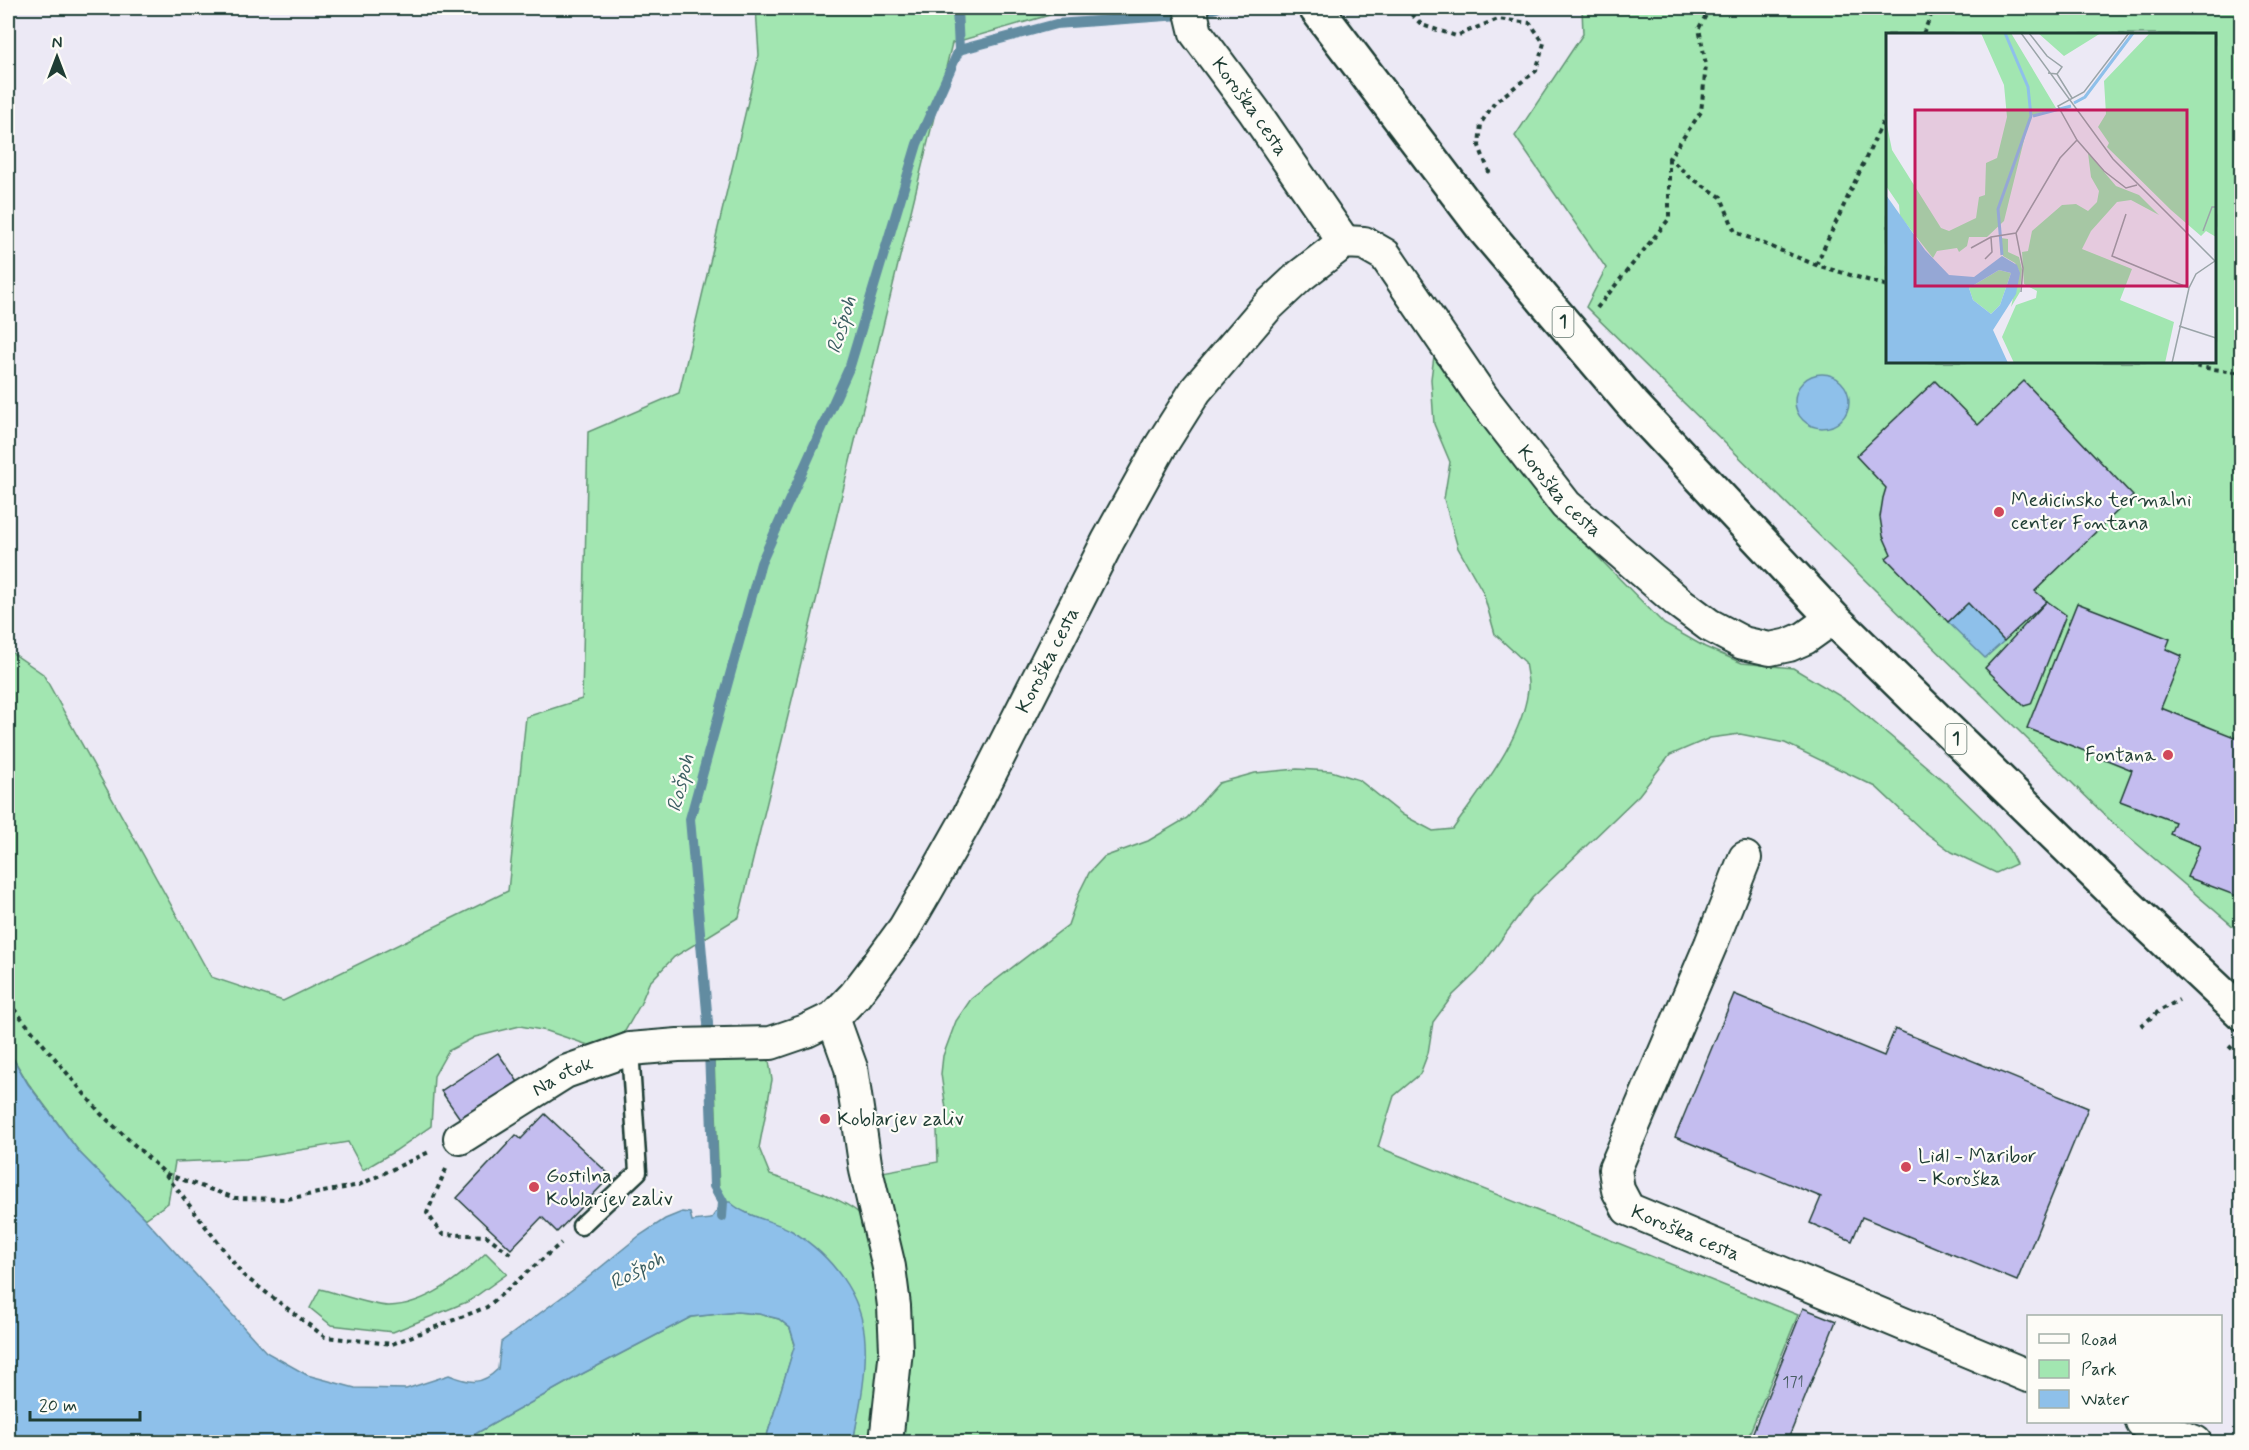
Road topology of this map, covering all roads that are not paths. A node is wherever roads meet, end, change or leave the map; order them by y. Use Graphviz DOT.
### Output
graph roads {
  1 [pos="1316,8"];
  2 [pos="1193,20"];
  3 [pos="1344,242"];
  4 [pos="1833,618"];
  5 [pos="1745,858"];
  6 [pos="2241,1013"];
  7 [pos="833,1018"];
  8 [pos="678,1045"];
  9 [pos="630,1050"];
  10 [pos="460,1138"];
  11 [pos="581,1226"];
  12 [pos="2027,1376"];
  13 [pos="2144,1423"];
  14 [pos="886,1443"];
  15 [pos="2194,1443"];
  1 -- 4 [label="main road, 1"];
  2 -- 3 [label="street, Koroška cesta"];
  3 -- 4 [label="street, Koroška cesta"];
  3 -- 7 [label="street, Koroška cesta"];
  4 -- 6 [label="main road, 1"];
  5 -- 12 [label="street, Koroška cesta"];
  7 -- 8 [label="street, Koroška cesta"];
  7 -- 14 [label="street"];
  8 -- 9 [label="street, Na otok"];
  9 -- 10 [label="street, Na otok"];
  9 -- 11 [label="lane"];
  13 -- 15 [label="street"];
}
